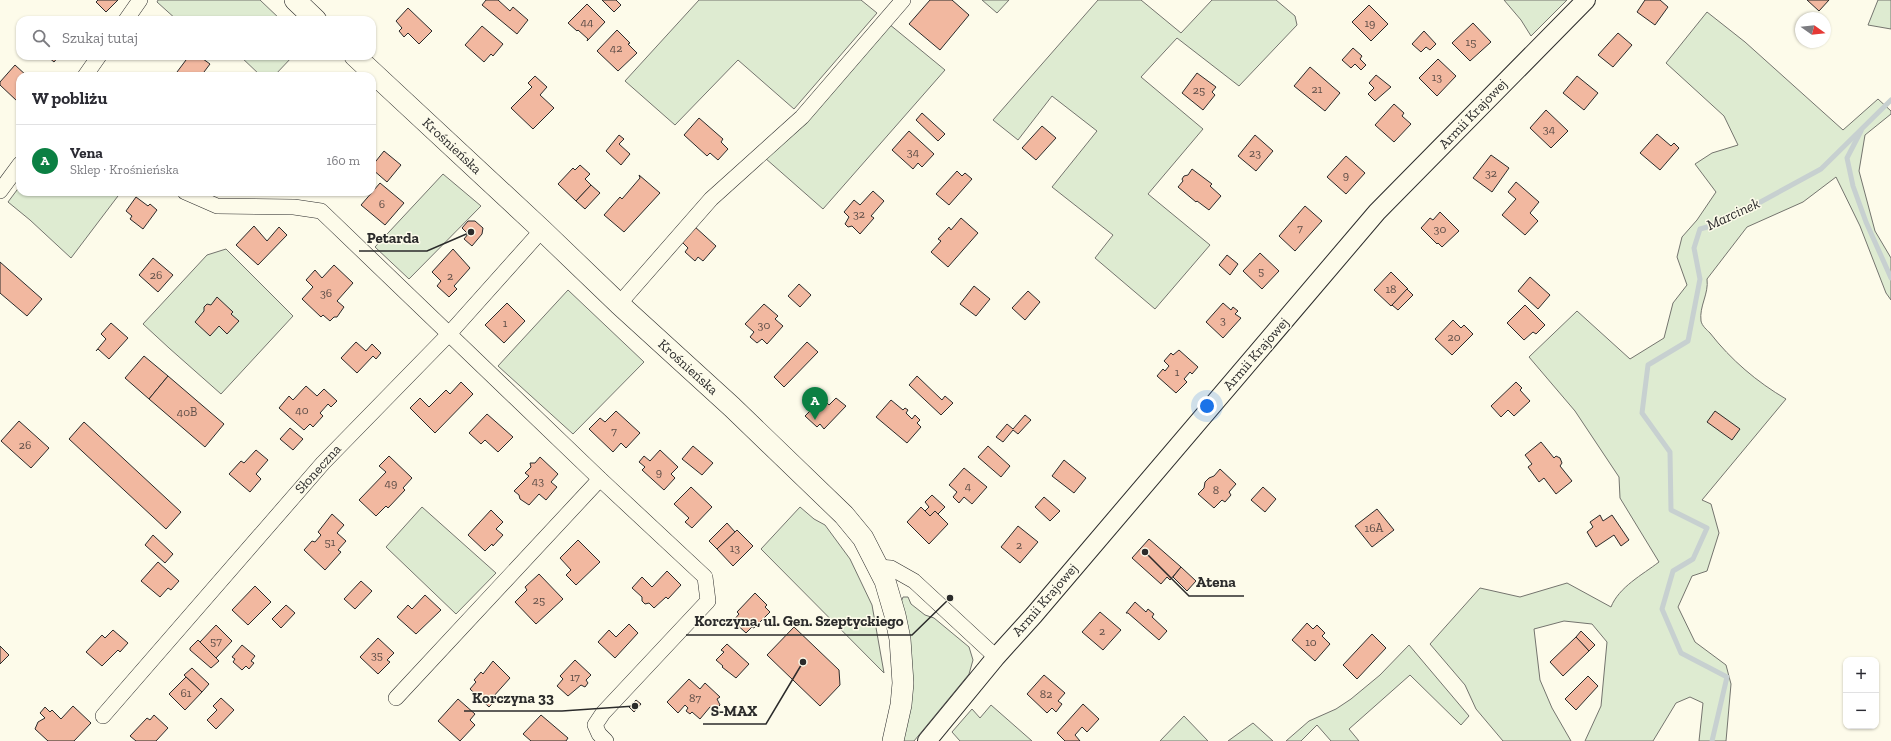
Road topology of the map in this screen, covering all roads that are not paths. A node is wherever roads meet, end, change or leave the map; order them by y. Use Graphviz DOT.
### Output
graph roads {
  1 [pos="140,0"];
  2 [pos="295,0"];
  3 [pos="903,0"];
  4 [pos="1586,0"];
  5 [pos="129,16"];
  6 [pos="312,16"];
  7 [pos="96,60"];
  8 [pos="359,60"];
  9 [pos="87,72"];
  10 [pos="372,72"];
  11 [pos="376,76"];
  12 [pos="16,169"];
  13 [pos="0,191"];
  14 [pos="194,196"];
  15 [pos="542,230"];
  16 [pos="619,304"];
  17 [pos="449,334"];
  18 [pos="600,479"];
  19 [pos="879,567"];
  20 [pos="996,657"];
  21 [pos="396,698"];
  22 [pos="103,716"];
  23 [pos="606,741"];
  24 [pos="893,741"];
  25 [pos="926,741"];
  1 -- 5 [label="street"];
  2 -- 6 [label="main road"];
  3 -- 16 [label="street"];
  4 -- 20 [label="street, Armii Krajowej"];
  7 -- 9 [label="street"];
  8 -- 10 [label="main road, Krośnieńska"];
  11 -- 15 [label="main road, Krośnieńska"];
  12 -- 13 [label="street"];
  14 -- 17 [label="street"];
  15 -- 16 [label="main road, Krośnieńska"];
  15 -- 17 [label="street, Słoneczna"];
  16 -- 19 [label="main road, Krośnieńska"];
  17 -- 18 [label="street"];
  17 -- 22 [label="street, Słoneczna"];
  18 -- 21 [label="street"];
  18 -- 23 [label="street"];
  19 -- 20 [label="street"];
  19 -- 24 [label="main road, Krośnieńska"];
  20 -- 25 [label="street, Armii Krajowej"];
}
